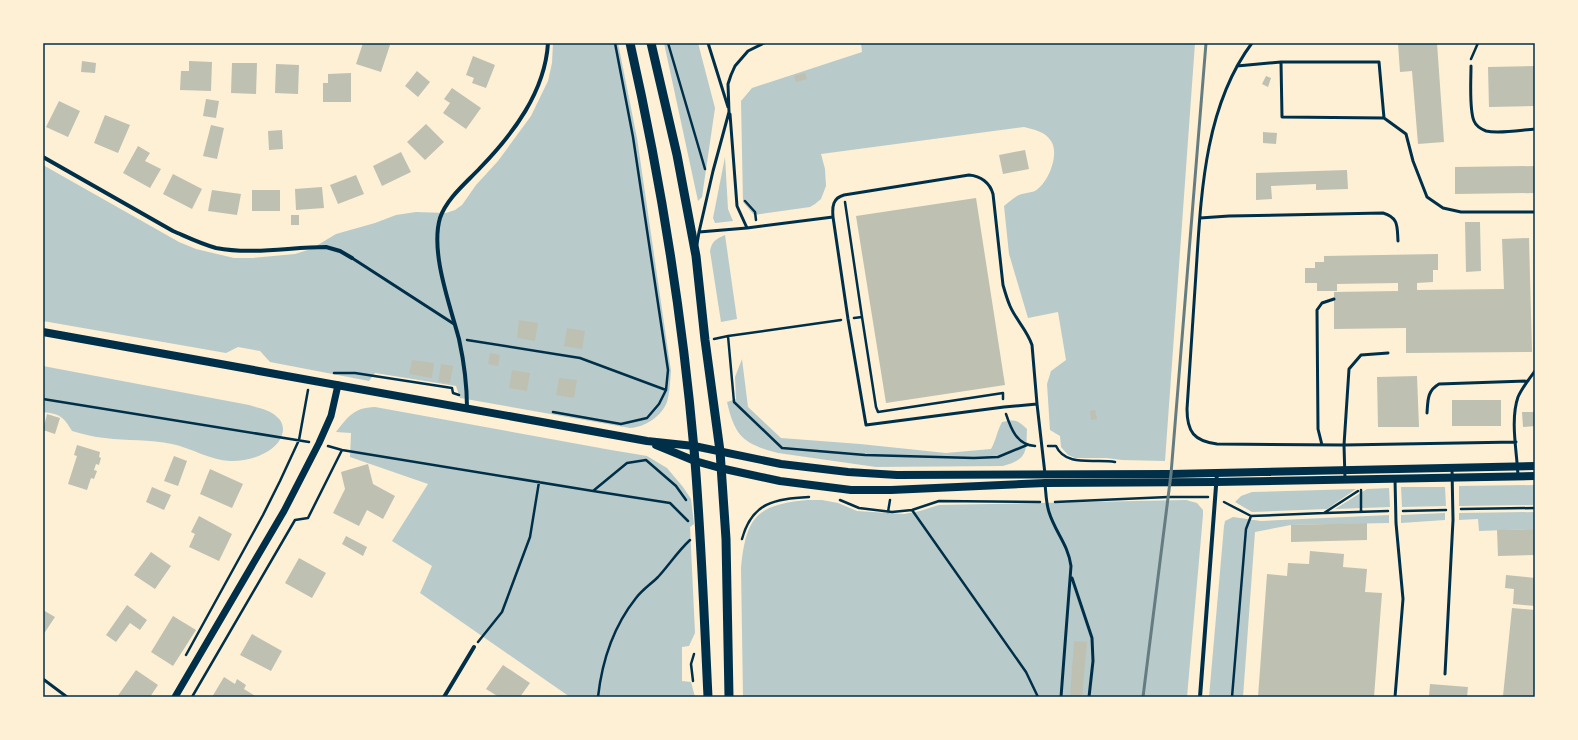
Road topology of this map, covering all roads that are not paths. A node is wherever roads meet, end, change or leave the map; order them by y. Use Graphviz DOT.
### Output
graph roads {
  1 [pos="548,43"];
  2 [pos="630,43"];
  3 [pos="651,43"];
  4 [pos="708,43"];
  5 [pos="764,43"];
  6 [pos="1252,43"];
  7 [pos="1281,62"];
  8 [pos="1237,66"];
  9 [pos="1471,66"];
  10 [pos="730,112"];
  11 [pos="1384,118"];
  12 [pos="1535,130"];
  13 [pos="43,157"];
  14 [pos="1535,212"];
  15 [pos="833,217"];
  16 [pos="1200,218"];
  17 [pos="747,228"];
  18 [pos="699,232"];
  19 [pos="1398,241"];
  20 [pos="696,256"];
  21 [pos="352,258"];
  22 [pos="1334,299"];
  23 [pos="454,324"];
  24 [pos="43,332"];
  25 [pos="1388,353"];
  26 [pos="1535,371"];
  27 [pos="1528,381"];
  28 [pos="338,385"];
  29 [pos="1037,404"];
  30 [pos="467,408"];
  31 [pos="1427,413"];
  32 [pos="647,441"];
  33 [pos="1516,442"];
  34 [pos="1322,445"];
  35 [pos="1344,445"];
  36 [pos="694,446"];
  37 [pos="720,451"];
  38 [pos="695,461"];
  39 [pos="1518,466"];
  40 [pos="1535,466"];
  41 [pos="720,468"];
  42 [pos="1452,468"];
  43 [pos="1394,469"];
  44 [pos="1344,470"];
  45 [pos="1217,473"];
  46 [pos="1045,474"];
  47 [pos="1518,476"];
  48 [pos="1535,476"];
  49 [pos="1394,478"];
  50 [pos="1452,478"];
  51 [pos="1344,480"];
  52 [pos="1216,482"];
  53 [pos="1045,484"];
  54 [pos="1071,576"];
  55 [pos="474,647"];
  56 [pos="1445,674"];
  57 [pos="43,679"];
  58 [pos="67,697"];
  59 [pos="175,697"];
  60 [pos="444,697"];
  61 [pos="708,697"];
  62 [pos="730,697"];
  63 [pos="1061,697"];
  64 [pos="1089,697"];
  65 [pos="1200,697"];
  66 [pos="1395,697"];
  1 -- 23 [label="street"];
  2 -- 36 [label="main road"];
  3 -- 20 [label="main road"];
  4 -- 10 [label="lane"];
  5 -- 10 [label="lane"];
  6 -- 8 [label="lane"];
  7 -- 8 [label="lane"];
  7 -- 11 [label="lane"];
  7 -- 11 [label="lane"];
  8 -- 16 [label="lane"];
  9 -- 12 [label="lane"];
  10 -- 17 [label="lane"];
  10 -- 18 [label="lane"];
  11 -- 14 [label="lane"];
  13 -- 21 [label="street"];
  15 -- 17 [label="lane"];
  15 -- 29 [label="lane"];
  15 -- 29 [label="lane"];
  16 -- 19 [label="lane"];
  16 -- 34 [label="lane"];
  17 -- 18 [label="lane"];
  18 -- 20 [label="lane"];
  20 -- 37 [label="main road"];
  21 -- 23 [label="lane"];
  22 -- 34 [label="lane"];
  23 -- 30 [label="street"];
  24 -- 28 [label="main road"];
  25 -- 35 [label="lane"];
  26 -- 27 [label="lane"];
  27 -- 31 [label="lane"];
  27 -- 33 [label="lane"];
  28 -- 30 [label="main road"];
  28 -- 59 [label="street"];
  29 -- 46 [label="lane"];
  30 -- 32 [label="main road"];
  32 -- 36 [label="main road"];
  32 -- 38 [label="main road"];
  33 -- 35 [label="lane"];
  33 -- 39 [label="lane"];
  34 -- 35 [label="lane"];
  35 -- 44 [label="lane"];
  36 -- 37 [label="main road"];
  36 -- 38 [label="main road"];
  37 -- 41 [label="main road"];
  37 -- 46 [label="main road"];
  38 -- 41 [label="main road"];
  38 -- 61 [label="main road"];
  39 -- 40 [label="main road"];
  39 -- 42 [label="main road"];
  39 -- 47 [label="lane"];
  41 -- 53 [label="main road"];
  41 -- 62 [label="main road"];
  42 -- 43 [label="main road"];
  42 -- 50 [label="lane"];
  43 -- 44 [label="main road"];
  43 -- 49 [label="lane"];
  44 -- 45 [label="main road"];
  44 -- 51 [label="lane"];
  45 -- 46 [label="main road"];
  45 -- 52 [label="street"];
  46 -- 53 [label="lane"];
  47 -- 48 [label="main road"];
  47 -- 50 [label="main road"];
  49 -- 50 [label="main road"];
  49 -- 51 [label="main road"];
  49 -- 66 [label="lane"];
  50 -- 56 [label="lane"];
  51 -- 52 [label="main road"];
  52 -- 53 [label="main road"];
  52 -- 65 [label="street"];
  53 -- 54 [label="lane"];
  54 -- 63 [label="lane"];
  54 -- 64 [label="lane"];
  55 -- 60 [label="street"];
  57 -- 58 [label="lane"];
}
